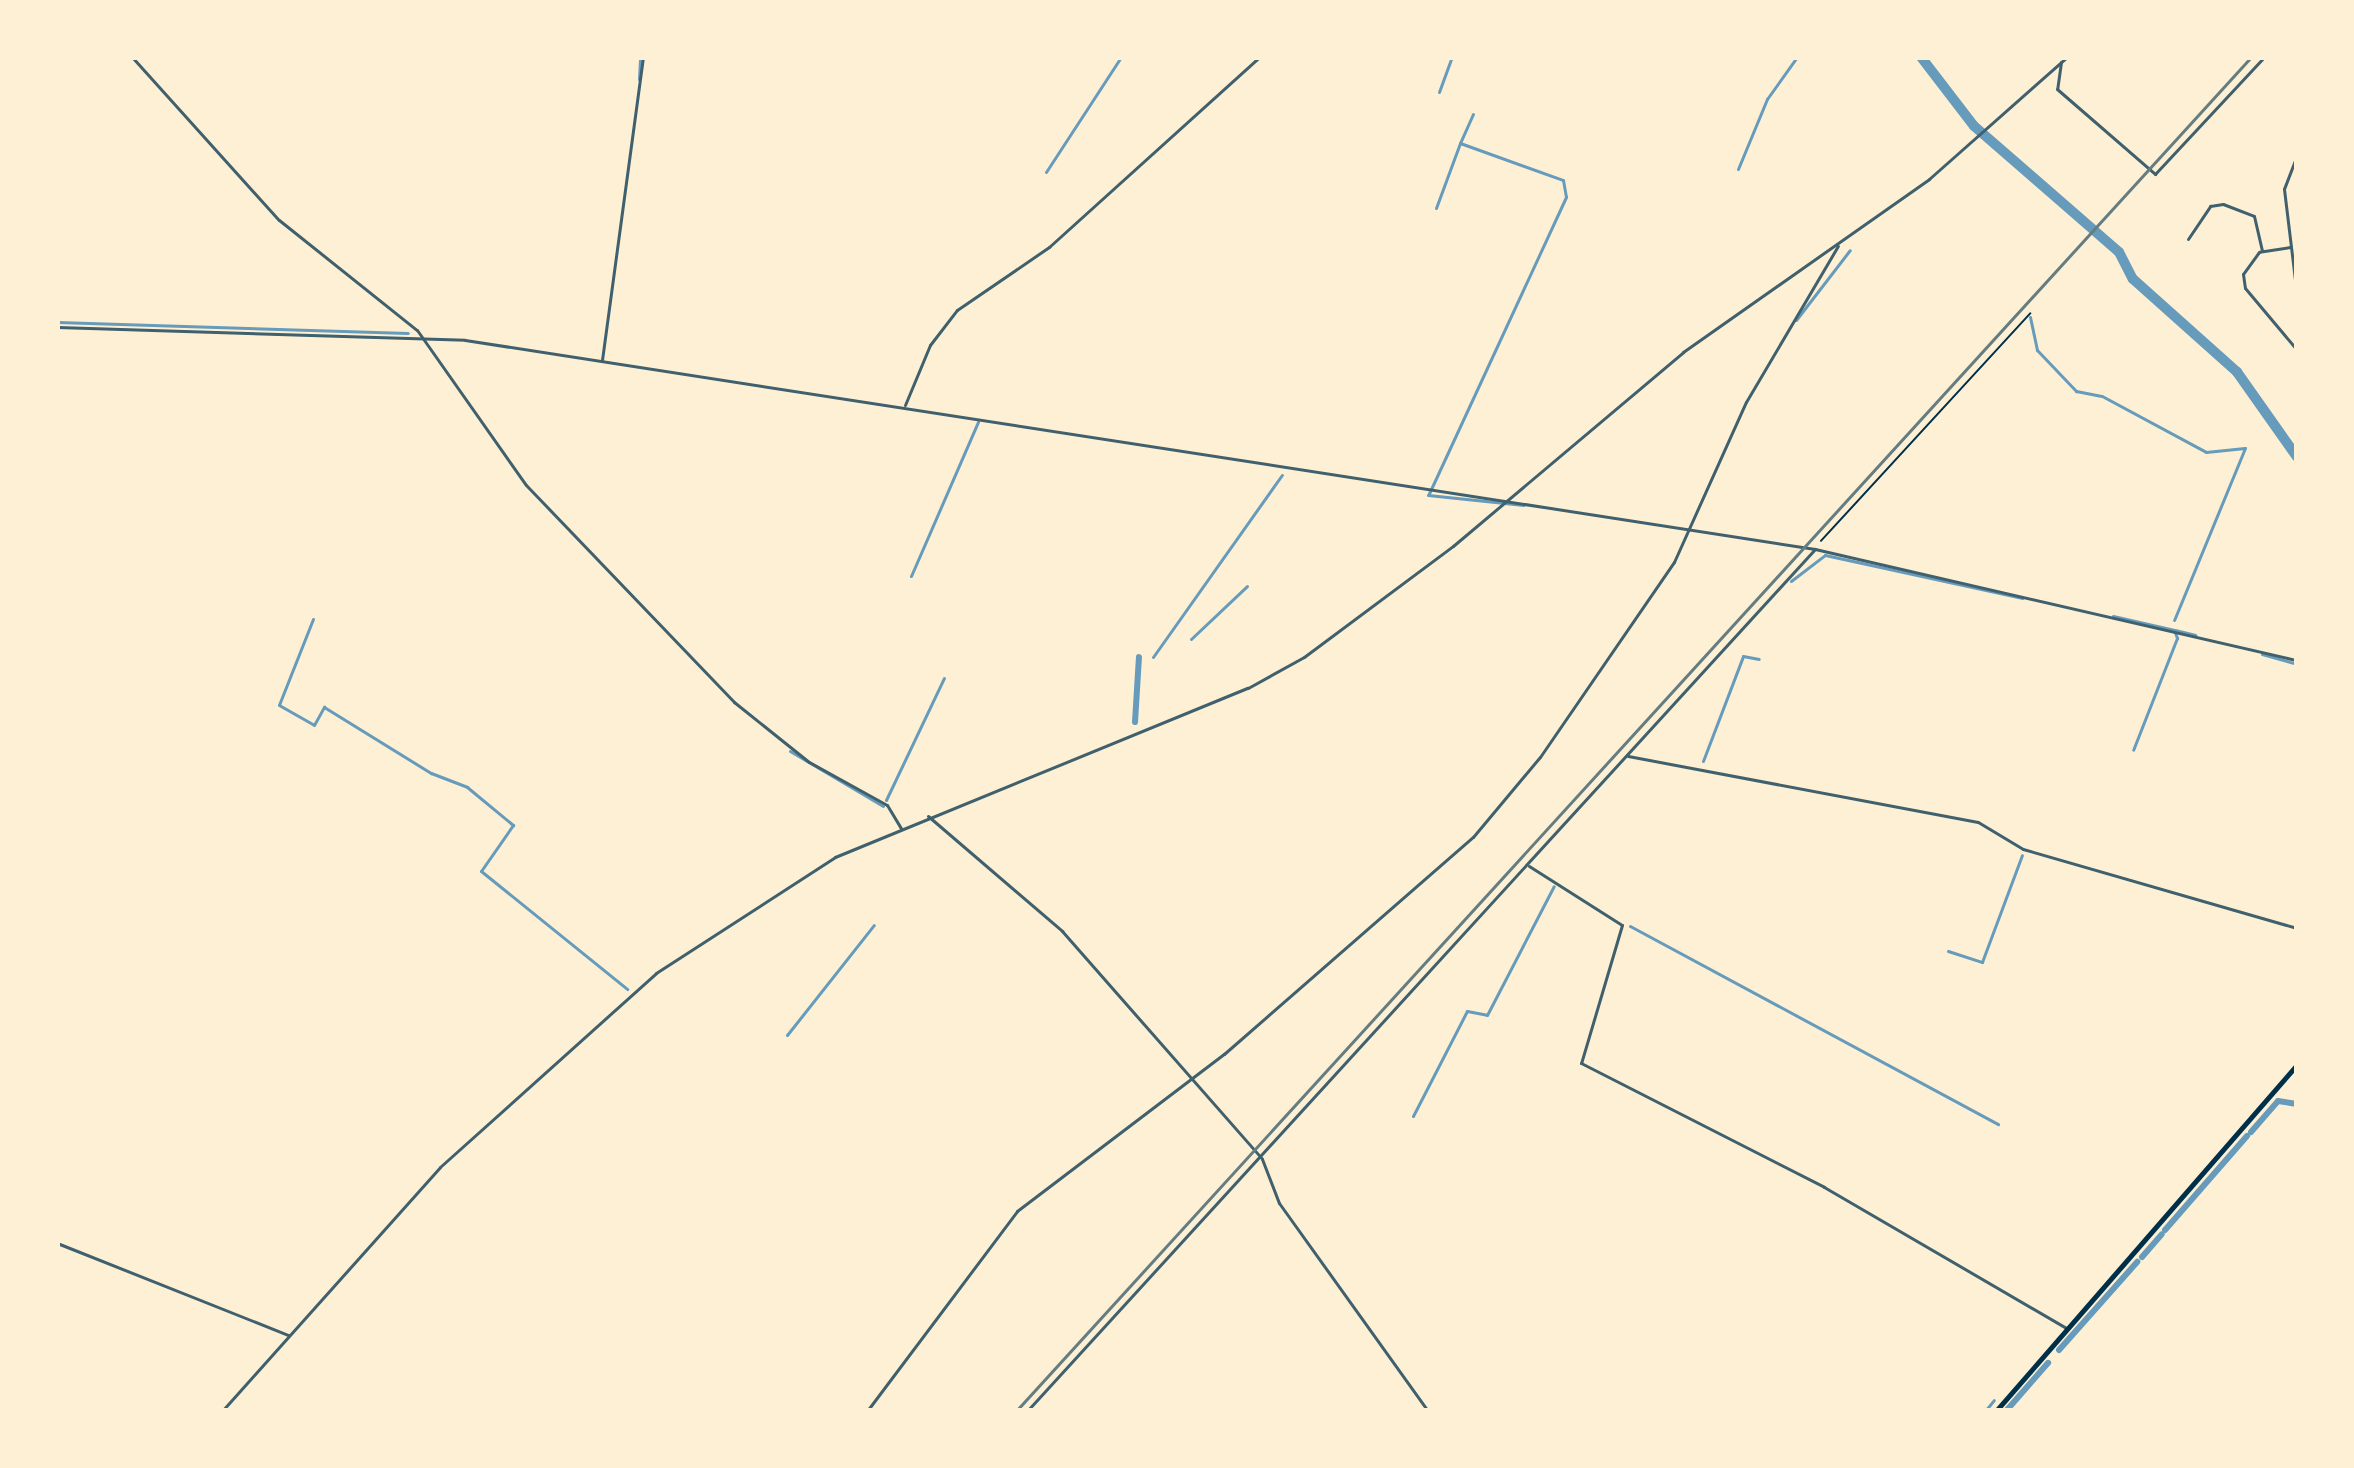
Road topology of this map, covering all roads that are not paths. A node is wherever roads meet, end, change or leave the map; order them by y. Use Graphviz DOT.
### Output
graph roads {
  1 [pos="132,57"];
  2 [pos="643,57"];
  3 [pos="1259,57"];
  4 [pos="2067,57"];
  5 [pos="2264,57"];
  6 [pos="2060,62"];
  7 [pos="2297,155"];
  8 [pos="2188,238"];
  9 [pos="1839,242"];
  10 [pos="2290,247"];
  11 [pos="2263,251"];
  12 [pos="2297,297"];
  13 [pos="57,327"];
  14 [pos="424,339"];
  15 [pos="2297,350"];
  16 [pos="602,362"];
  17 [pos="904,407"];
  18 [pos="1505,499"];
  19 [pos="1690,528"];
  20 [pos="1815,549"];
  21 [pos="2297,660"];
  22 [pos="1626,756"];
  23 [pos="928,816"];
  24 [pos="902,827"];
  25 [pos="1527,865"];
  26 [pos="2297,928"];
  27 [pos="2297,1065"];
  28 [pos="1189,1082"];
  29 [pos="1262,1159"];
  30 [pos="57,1243"];
  31 [pos="2068,1329"];
  32 [pos="288,1335"];
  33 [pos="222,1411"];
  34 [pos="867,1411"];
  35 [pos="1028,1411"];
  36 [pos="1428,1411"];
  37 [pos="1996,1411"];
  1 -- 14 [label="street"];
  2 -- 16 [label="street"];
  3 -- 17 [label="street"];
  4 -- 6 [label="street"];
  5 -- 6 [label="street"];
  6 -- 9 [label="street"];
  7 -- 10 [label="street"];
  8 -- 11 [label="street"];
  9 -- 18 [label="street"];
  9 -- 19 [label="street"];
  10 -- 11 [label="street"];
  10 -- 12 [label="street"];
  11 -- 15 [label="street"];
  13 -- 14 [label="street"];
  14 -- 16 [label="street"];
  14 -- 24 [label="street"];
  16 -- 17 [label="street"];
  17 -- 18 [label="street"];
  18 -- 19 [label="street"];
  18 -- 23 [label="street"];
  19 -- 20 [label="street"];
  19 -- 28 [label="street"];
  20 -- 21 [label="street"];
  20 -- 22 [label="street"];
  22 -- 25 [label="street"];
  22 -- 26 [label="street"];
  23 -- 24 [label="street"];
  23 -- 28 [label="street"];
  24 -- 32 [label="street"];
  25 -- 29 [label="street"];
  25 -- 31 [label="street"];
  27 -- 31 [label="main road"];
  28 -- 29 [label="street"];
  28 -- 34 [label="street"];
  29 -- 35 [label="street"];
  29 -- 36 [label="street"];
  30 -- 32 [label="street"];
  31 -- 37 [label="main road"];
  32 -- 33 [label="street"];
}
